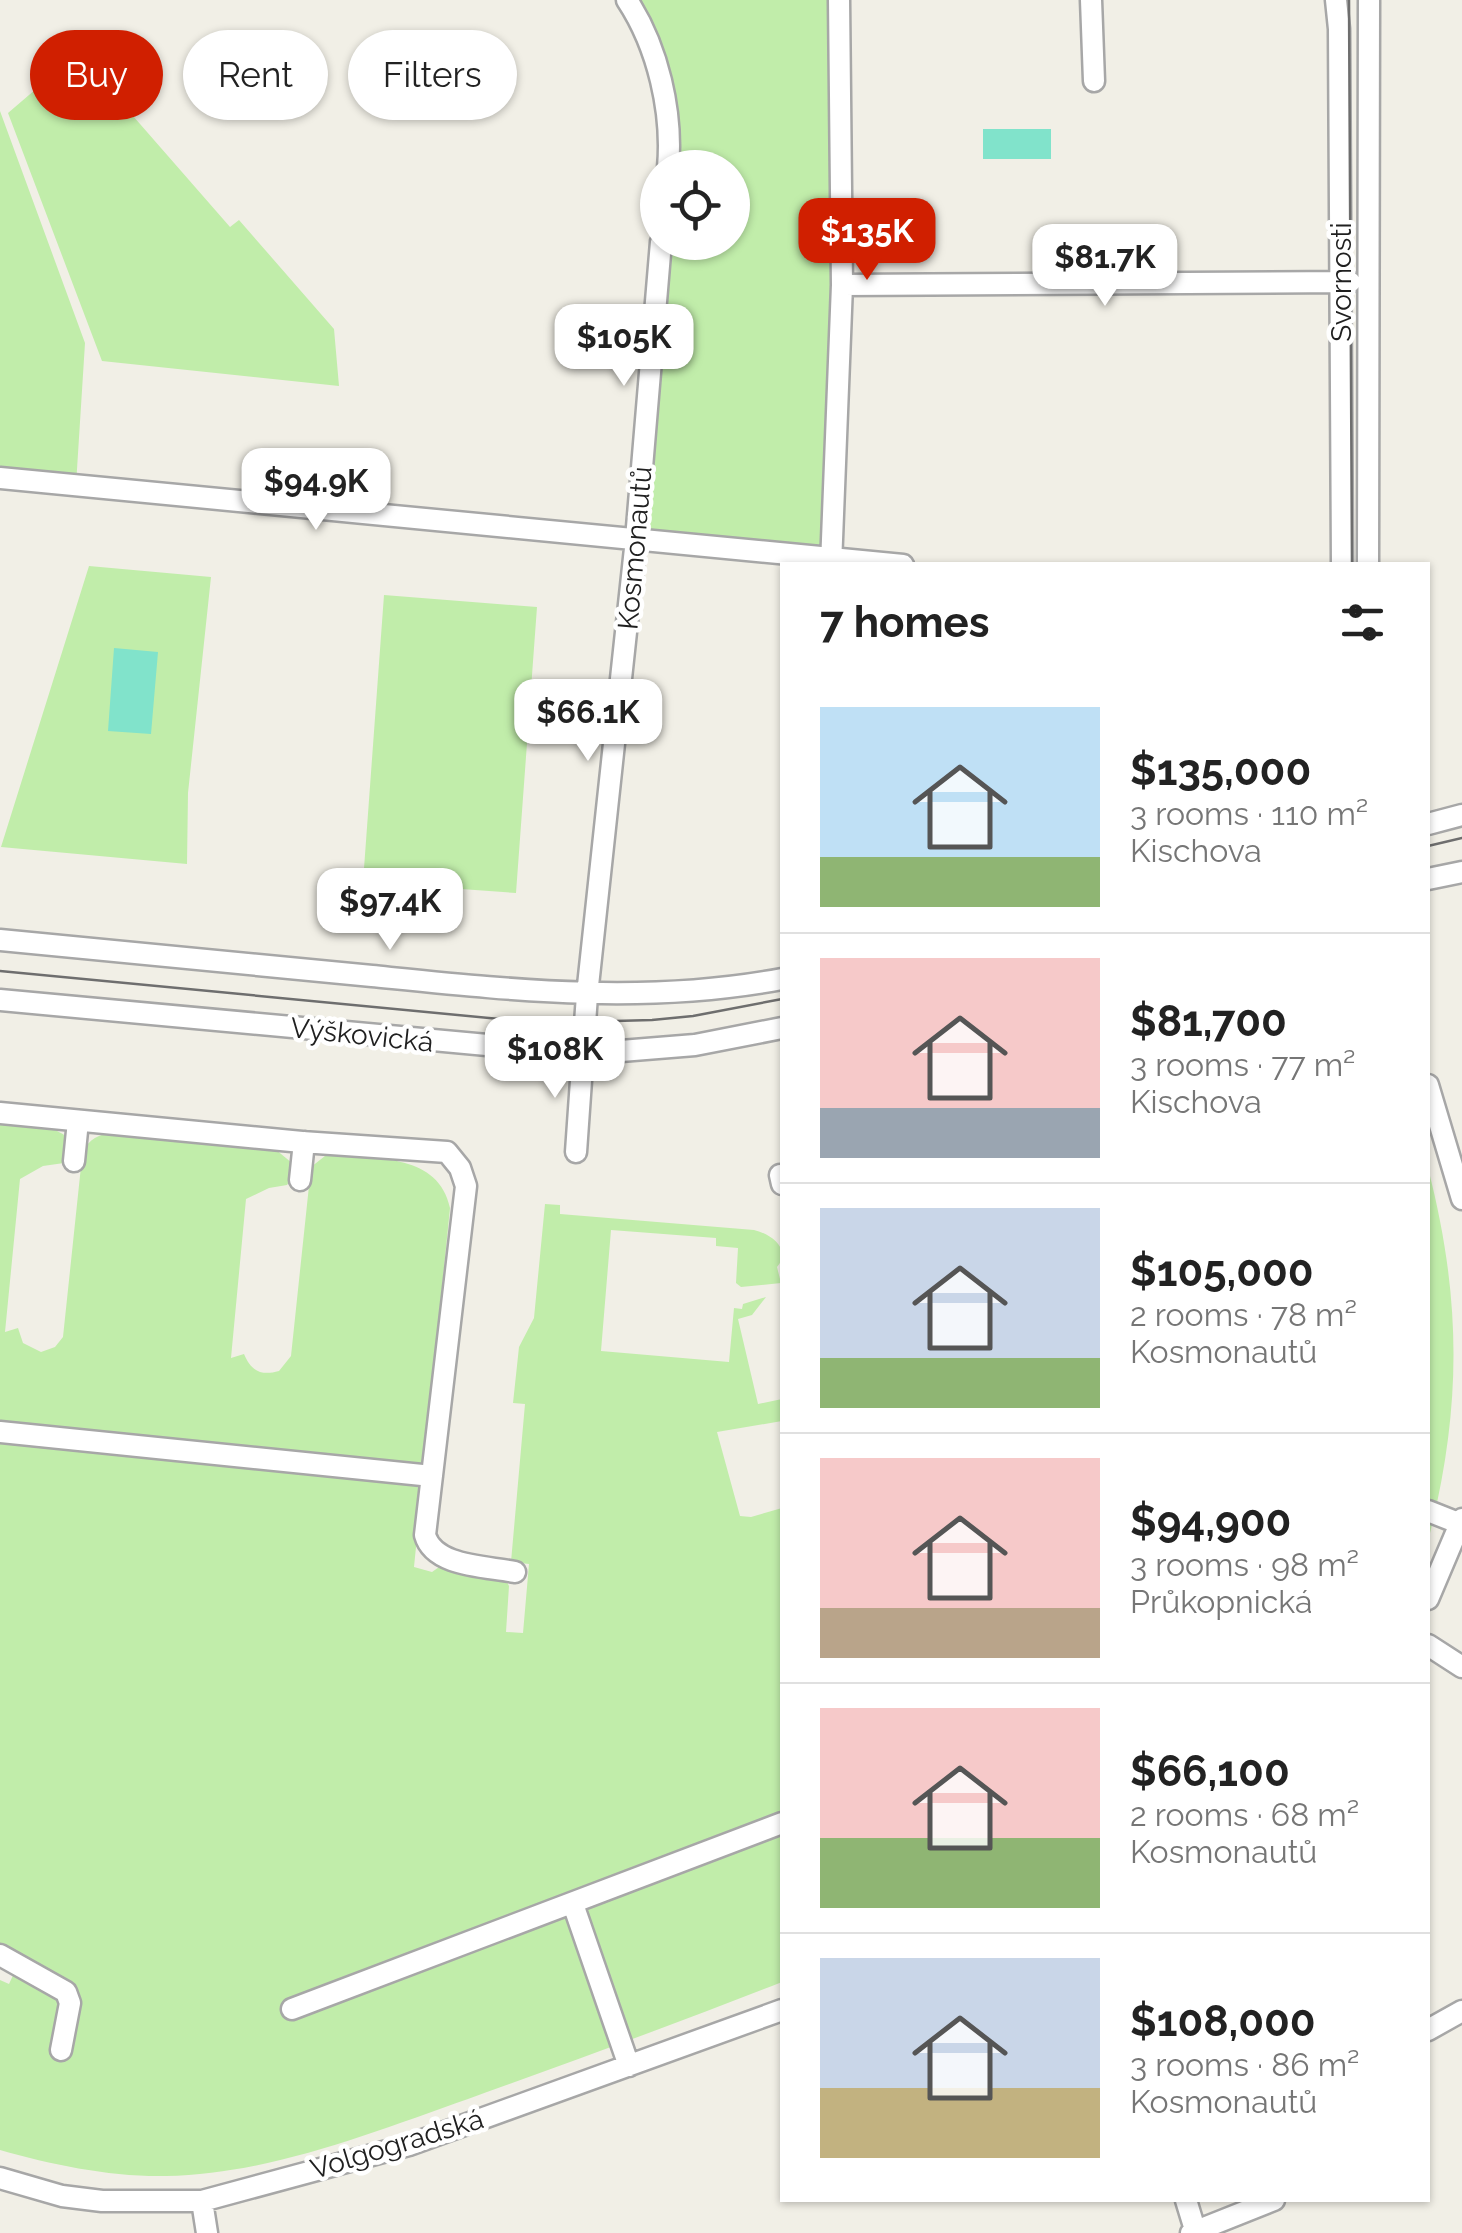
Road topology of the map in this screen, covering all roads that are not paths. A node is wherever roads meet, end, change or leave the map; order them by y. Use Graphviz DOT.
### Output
graph roads {
  1 [pos="626,0"];
  2 [pos="839,0"];
  3 [pos="1090,0"];
  4 [pos="1336,0"];
  5 [pos="1369,0"];
  6 [pos="1094,80"];
  7 [pos="669,150"];
  8 [pos="660,260"];
  9 [pos="1341,282"];
  10 [pos="1368,282"];
  11 [pos="842,285"];
  12 [pos="0,478"];
  13 [pos="636,539"];
  14 [pos="831,562"];
  15 [pos="1342,562"];
  16 [pos="1368,562"];
  17 [pos="1462,804"];
  18 [pos="1430,808"];
  19 [pos="1462,816"];
  20 [pos="1430,824"];
  21 [pos="1462,872"];
  22 [pos="1430,879"];
  23 [pos="0,940"];
  24 [pos="780,979"];
  25 [pos="587,995"];
  26 [pos="0,1000"];
  27 [pos="780,1028"];
  28 [pos="584,1054"];
  29 [pos="1430,1091"];
  30 [pos="0,1113"];
  31 [pos="78,1120"];
  32 [pos="304,1142"];
  33 [pos="576,1152"];
  34 [pos="74,1161"];
  35 [pos="300,1180"];
  36 [pos="1462,1199"];
  37 [pos="0,1432"];
  38 [pos="432,1476"];
  39 [pos="1430,1512"];
  40 [pos="1461,1521"];
  41 [pos="515,1572"];
  42 [pos="1430,1595"];
  43 [pos="1430,1646"];
  44 [pos="1462,1668"];
  45 [pos="780,1824"];
  46 [pos="573,1904"];
  47 [pos="0,1955"];
  48 [pos="292,2009"];
  49 [pos="780,2011"];
  50 [pos="1462,2012"];
  51 [pos="1430,2029"];
  52 [pos="61,2050"];
  53 [pos="628,2066"];
  54 [pos="0,2178"];
  55 [pos="202,2202"];
  56 [pos="1186,2202"];
  57 [pos="1269,2202"];
  58 [pos="1194,2232"];
  59 [pos="207,2233"];
  1 -- 7 [label="street"];
  2 -- 11 [label="street"];
  3 -- 6 [label="street"];
  4 -- 9 [label="street, Svornosti"];
  5 -- 10 [label="street, Svornosti"];
  8 -- 13 [label="street, Kosmonautů"];
  9 -- 10 [label="street"];
  9 -- 11 [label="street"];
  9 -- 15 [label="street, Svornosti"];
  10 -- 16 [label="street, Svornosti"];
  11 -- 14 [label="street"];
  12 -- 13 [label="street"];
  13 -- 14 [label="street"];
  13 -- 25 [label="street, Kosmonautů"];
  17 -- 18 [label="street"];
  19 -- 20 [label="street"];
  21 -- 22 [label="street"];
  23 -- 25 [label="street"];
  24 -- 25 [label="street"];
  25 -- 28 [label="street, Kosmonautů"];
  26 -- 28 [label="street, Výškovická"];
  27 -- 28 [label="street, Výškovická"];
  28 -- 33 [label="street, Kosmonautů"];
  29 -- 36 [label="street"];
  30 -- 31 [label="street"];
  31 -- 32 [label="street"];
  31 -- 34 [label="street"];
  32 -- 35 [label="street"];
  32 -- 38 [label="street"];
  37 -- 38 [label="street"];
  38 -- 41 [label="street"];
  39 -- 40 [label="street"];
  40 -- 42 [label="street"];
  43 -- 44 [label="street"];
  45 -- 46 [label="street"];
  46 -- 48 [label="street"];
  46 -- 53 [label="street"];
  47 -- 52 [label="street"];
  49 -- 53 [label="street, Volgogradská"];
  50 -- 51 [label="street"];
  53 -- 55 [label="street, Volgogradská"];
  54 -- 55 [label="street, Volgogradská"];
  55 -- 59 [label="street"];
  56 -- 58 [label="street"];
  57 -- 58 [label="street"];
}
